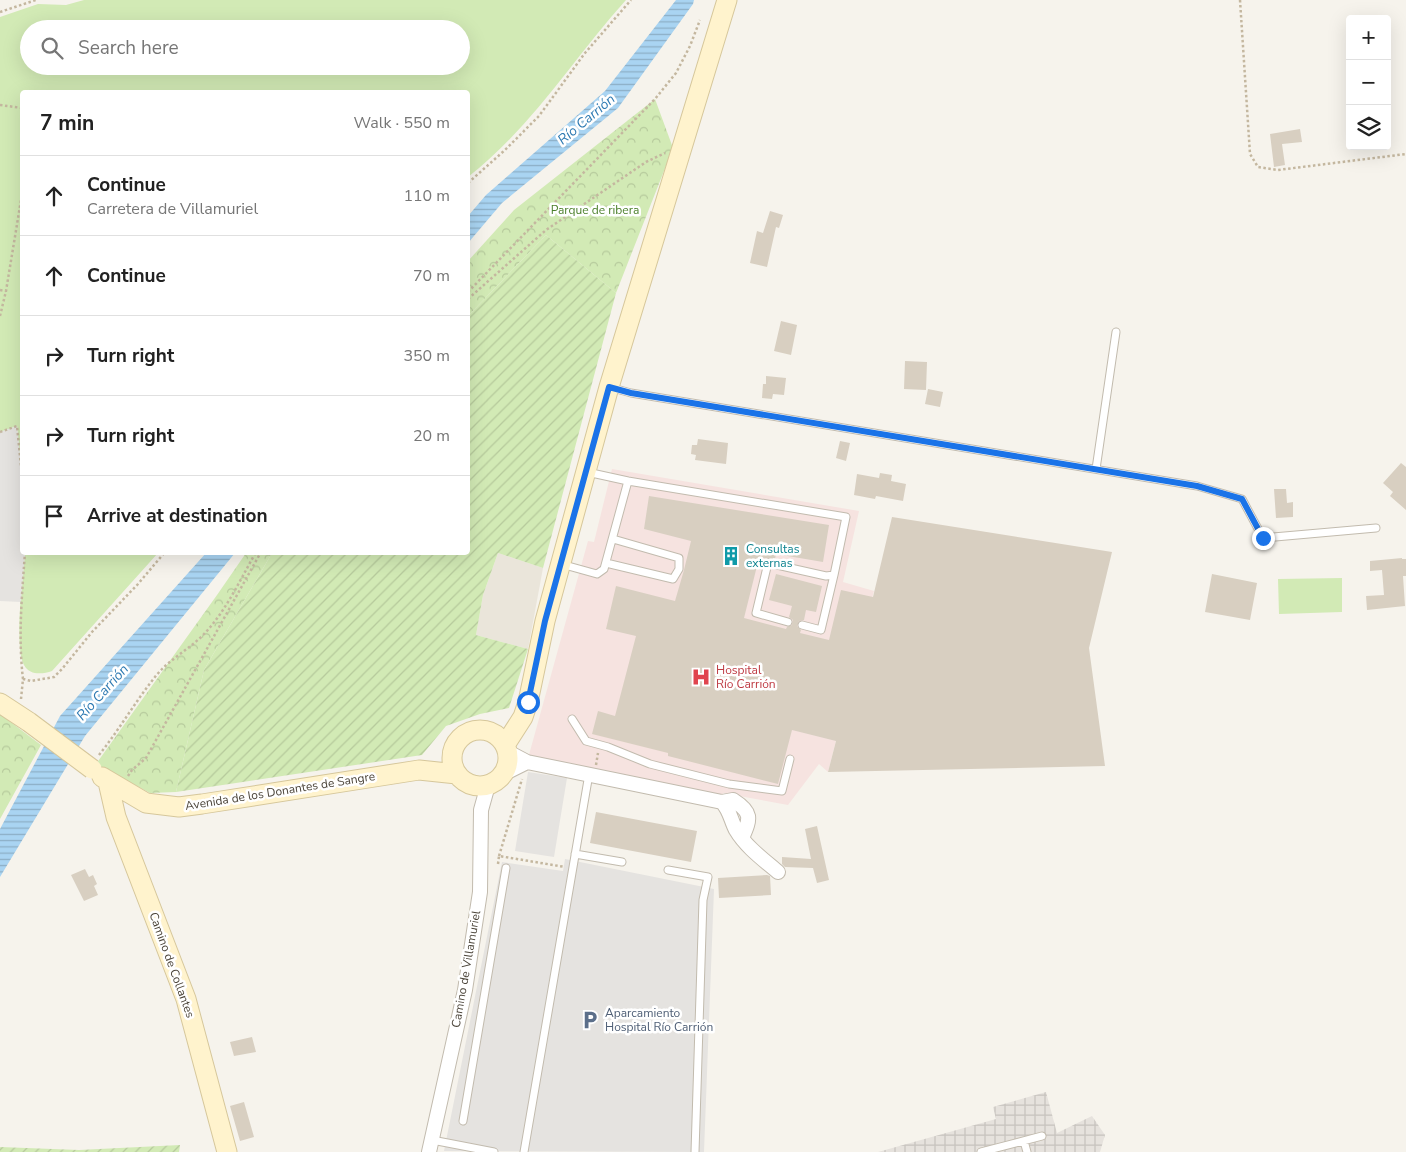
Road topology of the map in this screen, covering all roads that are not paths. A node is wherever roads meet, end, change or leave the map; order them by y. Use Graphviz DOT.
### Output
graph roads {
  1 [pos="728,0"];
  2 [pos="1116,332"];
  3 [pos="609,387"];
  4 [pos="1096,469"];
  5 [pos="586,472"];
  6 [pos="628,480"];
  7 [pos="1376,528"];
  8 [pos="613,539"];
  9 [pos="606,563"];
  10 [pos="561,564"];
  11 [pos="834,575"];
  12 [pos="788,622"];
  13 [pos="802,625"];
  14 [pos="0,703"];
  15 [pos="572,719"];
  16 [pos="502,743"];
  17 [pos="452,753"];
  18 [pos="790,759"];
  19 [pos="527,762"];
  20 [pos="419,770"];
  21 [pos="457,774"];
  22 [pos="591,775"];
  23 [pos="496,779"];
  24 [pos="114,785"];
  25 [pos="146,803"];
  26 [pos="117,820"];
  27 [pos="575,854"];
  28 [pos="622,862"];
  29 [pos="506,868"];
  30 [pos="668,870"];
  31 [pos="778,872"];
  32 [pos="463,1121"];
  33 [pos="1042,1136"];
  34 [pos="1024,1141"];
  35 [pos="431,1146"];
  36 [pos="227,1152"];
  37 [pos="494,1152"];
  38 [pos="524,1152"];
  39 [pos="695,1152"];
  40 [pos="981,1152"];
  41 [pos="1027,1152"];
  1 -- 3 [label="main road"];
  2 -- 4 [label="lane"];
  3 -- 4 [label="lane"];
  3 -- 5 [label="main road"];
  4 -- 7 [label="lane"];
  5 -- 6 [label="lane"];
  5 -- 10 [label="main road"];
  6 -- 8 [label="lane"];
  6 -- 11 [label="lane"];
  8 -- 9 [label="lane"];
  8 -- 9 [label="lane"];
  9 -- 10 [label="lane"];
  10 -- 16 [label="main road"];
  11 -- 12 [label="lane"];
  11 -- 13 [label="lane"];
  14 -- 24 [label="main road, Avenida de los Donantes de Sangre, bridge"];
  15 -- 18 [label="lane"];
  16 -- 17 [label="main road"];
  16 -- 19 [label="street"];
  16 -- 23 [label="main road"];
  17 -- 20 [label="main road, Avenida de los Donantes de Sangre"];
  17 -- 21 [label="main road"];
  19 -- 22 [label="street"];
  19 -- 23 [label="street"];
  20 -- 21 [label="main road, Avenida de los Donantes de Sangre"];
  20 -- 25 [label="main road, Avenida de los Donantes de Sangre"];
  21 -- 23 [label="main road"];
  22 -- 27 [label="lane"];
  22 -- 31 [label="street"];
  23 -- 35 [label="street, Camino de Villamuriel"];
  24 -- 25 [label="main road, Avenida de los Donantes de Sangre"];
  24 -- 26 [label="main road, Camino de Collantes"];
  25 -- 26 [label="main road"];
  26 -- 36 [label="main road, Camino de Collantes"];
  27 -- 28 [label="lane"];
  27 -- 38 [label="lane"];
  29 -- 32 [label="lane"];
  30 -- 39 [label="lane"];
  33 -- 34 [label="lane"];
  34 -- 40 [label="lane"];
  34 -- 41 [label="lane"];
  35 -- 37 [label="lane"];
}
